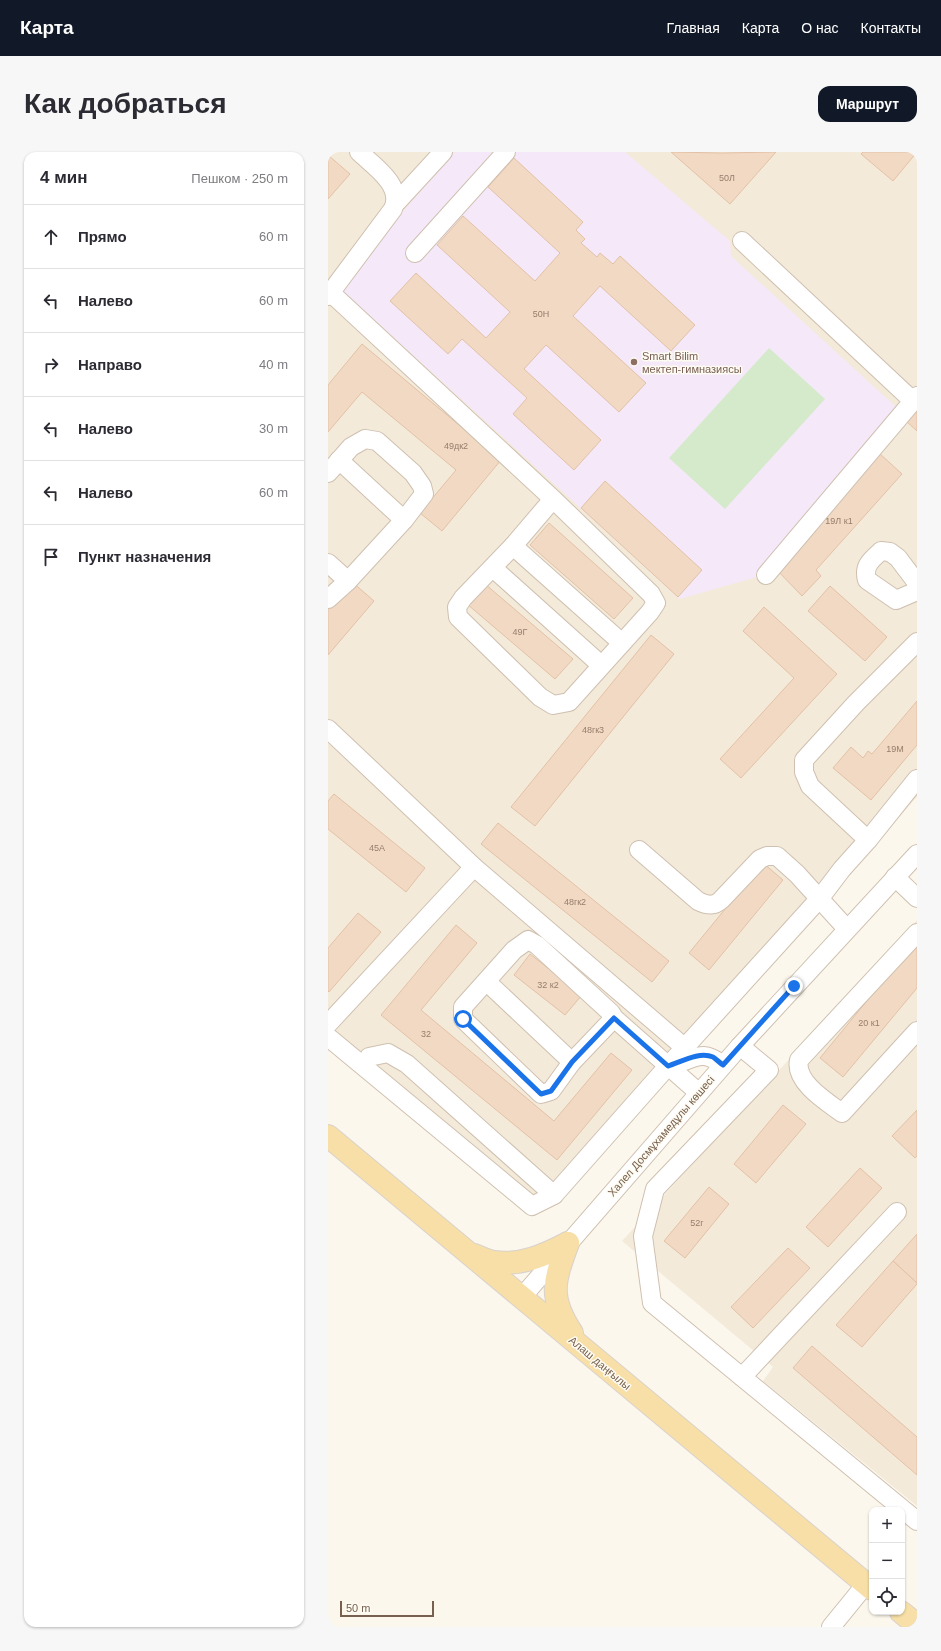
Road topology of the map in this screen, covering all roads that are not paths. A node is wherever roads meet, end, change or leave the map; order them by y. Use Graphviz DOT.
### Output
graph roads {
  1 [pos="359,152"];
  2 [pos="443,152"];
  3 [pos="506,152"];
  4 [pos="397,202"];
  5 [pos="742,241"];
  6 [pos="415,253"];
  7 [pos="329,294"];
  8 [pos="915,398"];
  9 [pos="334,466"];
  10 [pos="553,499"];
  11 [pos="404,520"];
  12 [pos="513,546"];
  13 [pos="328,563"];
  14 [pos="493,568"];
  15 [pos="766,574"];
  16 [pos="348,581"];
  17 [pos="917,583"];
  18 [pos="917,591"];
  19 [pos="328,599"];
  20 [pos="917,642"];
  21 [pos="622,643"];
  22 [pos="601,665"];
  23 [pos="328,730"];
  24 [pos="917,779"];
  25 [pos="868,840"];
  26 [pos="639,850"];
  27 [pos="917,854"];
  28 [pos="474,866"];
  29 [pos="895,877"];
  30 [pos="820,898"];
  31 [pos="917,898"];
  32 [pos="847,929"];
  33 [pos="917,933"];
  34 [pos="487,982"];
  35 [pos="614,1018"];
  36 [pos="328,1024"];
  37 [pos="917,1031"];
  38 [pos="328,1037"];
  39 [pos="740,1046"];
  40 [pos="689,1052"];
  41 [pos="572,1062"];
  42 [pos="723,1065"];
  43 [pos="364,1066"];
  44 [pos="668,1066"];
  45 [pos="699,1093"];
  46 [pos="328,1136"];
  47 [pos="554,1195"];
  48 [pos="897,1212"];
  49 [pos="568,1243"];
  50 [pos="469,1253"];
  51 [pos="522,1297"];
  52 [pos="583,1348"];
  53 [pos="742,1377"];
  54 [pos="917,1521"];
  55 [pos="869,1587"];
  56 [pos="905,1615"];
  57 [pos="917,1625"];
  58 [pos="830,1627"];
  1 -- 4 [label="street"];
  2 -- 4 [label="street"];
  3 -- 6 [label="street"];
  4 -- 7 [label="street"];
  5 -- 8 [label="street"];
  7 -- 10 [label="street"];
  8 -- 15 [label="street"];
  9 -- 11 [label="street"];
  9 -- 11 [label="street"];
  10 -- 12 [label="street"];
  10 -- 21 [label="street"];
  11 -- 16 [label="street"];
  12 -- 14 [label="street"];
  12 -- 21 [label="street"];
  13 -- 16 [label="street"];
  14 -- 22 [label="street"];
  14 -- 22 [label="street"];
  16 -- 19 [label="street"];
  17 -- 18 [label="street"];
  20 -- 25 [label="street"];
  21 -- 22 [label="street"];
  23 -- 28 [label="street"];
  24 -- 25 [label="street"];
  25 -- 30 [label="street"];
  26 -- 30 [label="street"];
  27 -- 29 [label="street, Халел Досмұхамедұлы көшесі"];
  28 -- 36 [label="street"];
  28 -- 40 [label="street"];
  29 -- 31 [label="street"];
  29 -- 32 [label="street, Халел Досмұхамедұлы көшесі"];
  30 -- 32 [label="street"];
  30 -- 40 [label="street"];
  32 -- 39 [label="street, Халел Досмұхамедұлы көшесі"];
  33 -- 37 [label="street"];
  34 -- 35 [label="street"];
  34 -- 41 [label="street"];
  34 -- 41 [label="street"];
  35 -- 41 [label="street"];
  35 -- 44 [label="street"];
  38 -- 43 [label="street"];
  39 -- 42 [label="street, Халел Досмұхамедұлы көшесі"];
  39 -- 53 [label="street"];
  40 -- 42 [label="street"];
  40 -- 44 [label="street"];
  42 -- 45 [label="street, Халел Досмұхамедұлы көшесі"];
  43 -- 47 [label="street"];
  43 -- 47 [label="street"];
  44 -- 45 [label="street"];
  44 -- 47 [label="street"];
  45 -- 49 [label="street, Халел Досмұхамедұлы көшесі"];
  46 -- 50 [label="main road, Алаш даңғылы"];
  48 -- 53 [label="street"];
  49 -- 50 [label="main road"];
  49 -- 51 [label="street, Халел Досмұхамедұлы көшесі"];
  49 -- 52 [label="main road"];
  50 -- 51 [label="main road, Алаш даңғылы"];
  51 -- 52 [label="main road, Алаш даңғылы"];
  52 -- 55 [label="main road, Алаш даңғылы"];
  53 -- 54 [label="street"];
  55 -- 58 [label="street"];
  56 -- 57 [label="main road"];
}
